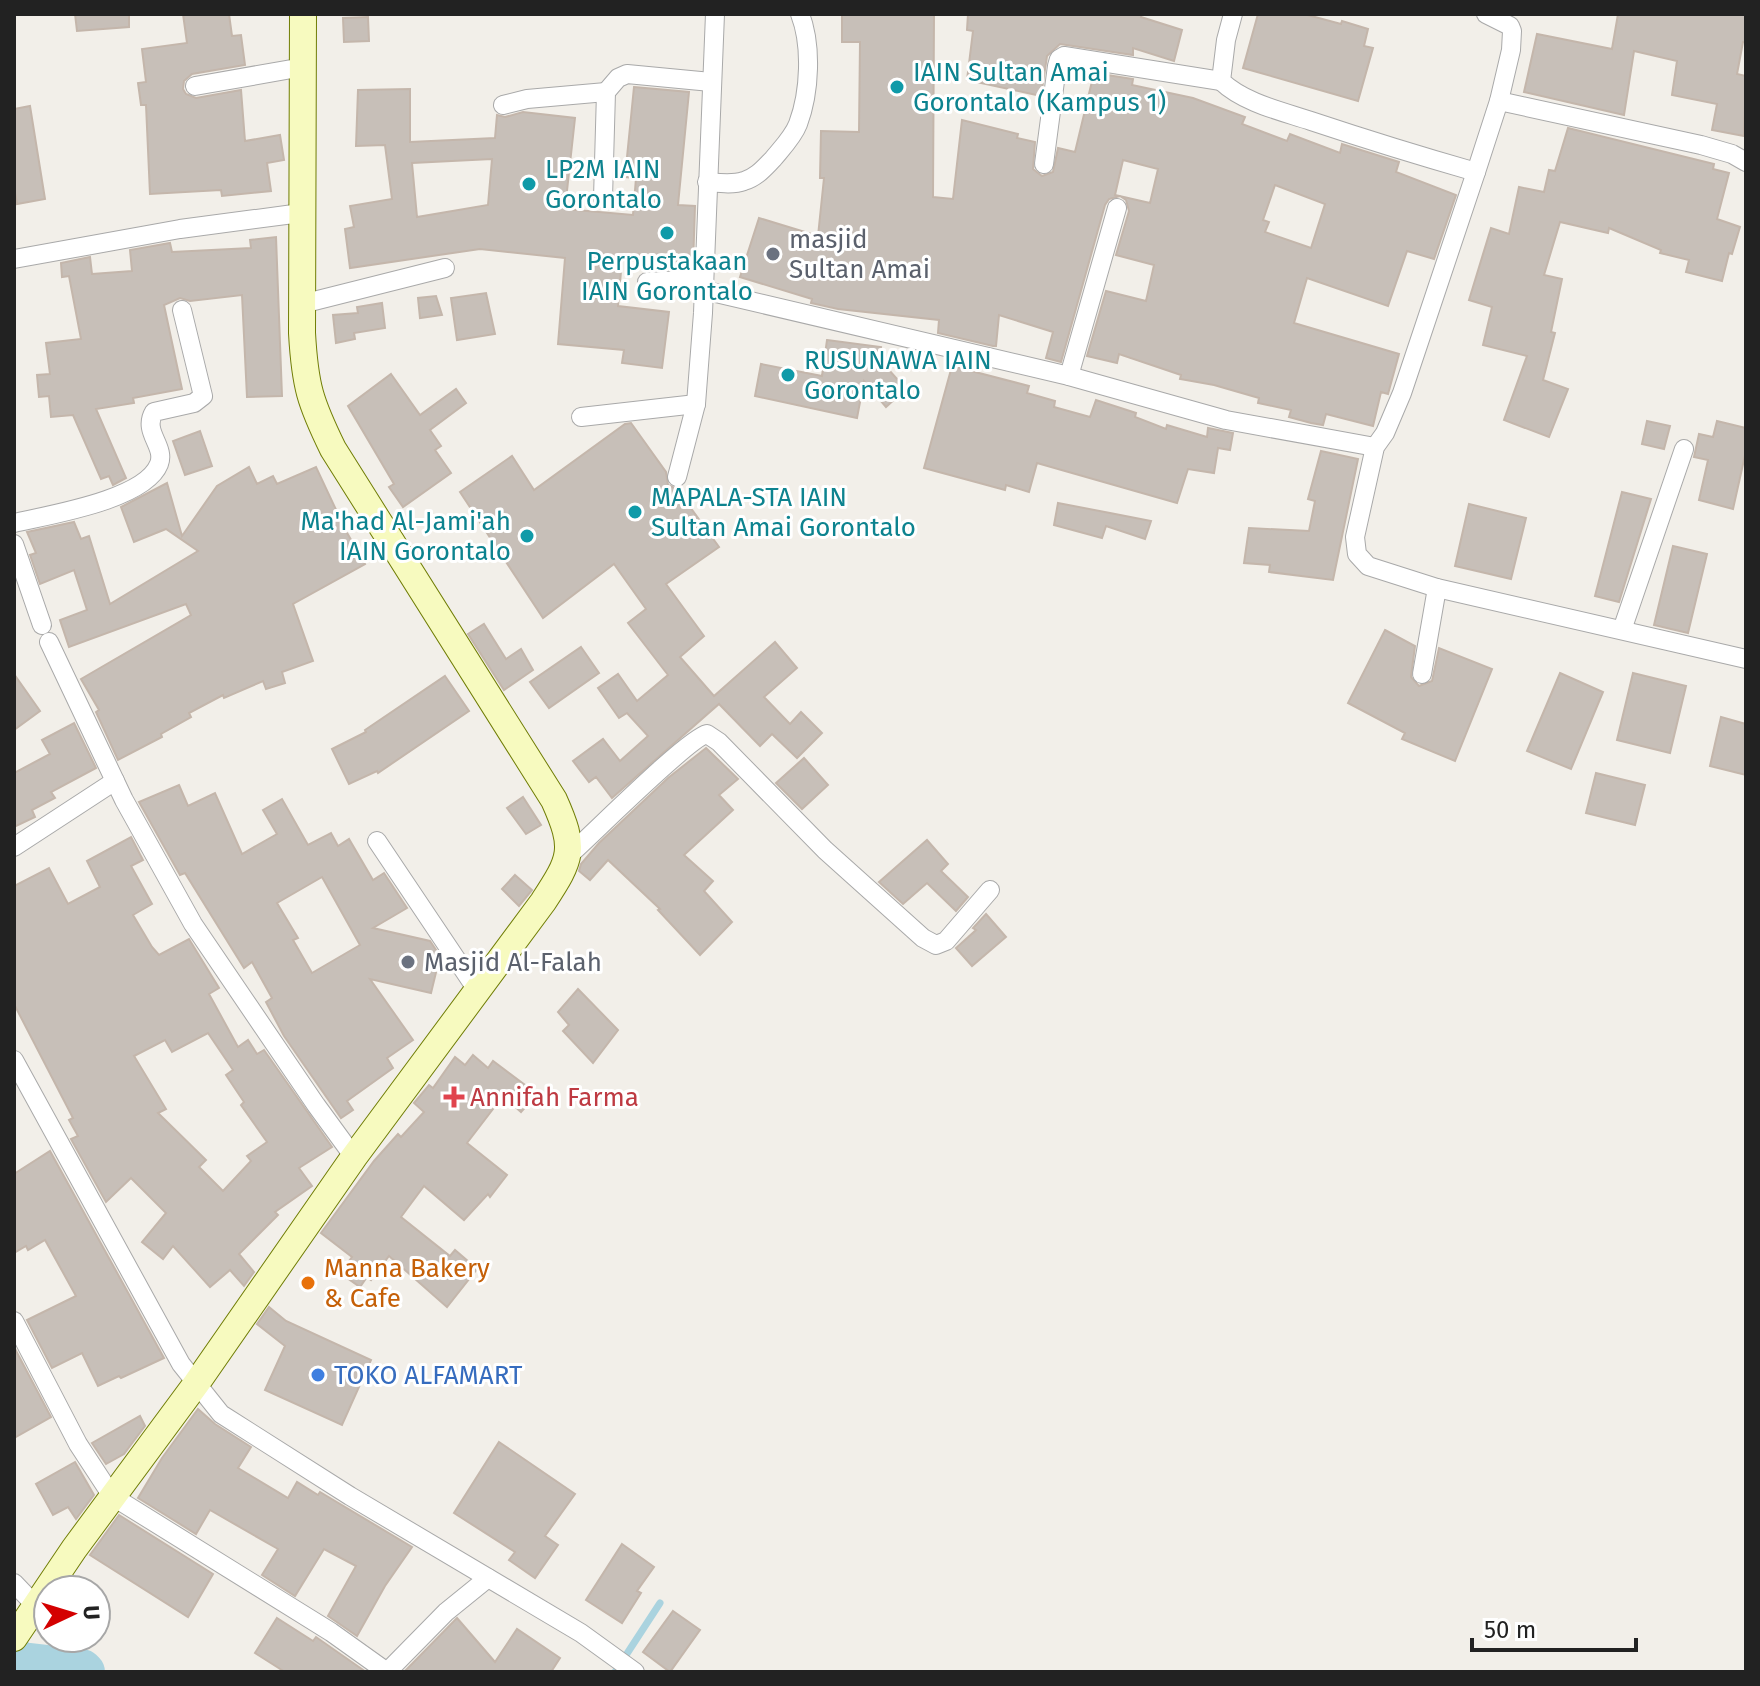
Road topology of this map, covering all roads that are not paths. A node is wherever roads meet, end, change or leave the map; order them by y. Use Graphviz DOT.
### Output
graph roads {
  1 [pos="303,14"];
  2 [pos="715,14"];
  3 [pos="800,14"];
  4 [pos="1233,14"];
  5 [pos="1486,14"];
  6 [pos="303,67"];
  7 [pos="1221,81"];
  8 [pos="711,82"];
  9 [pos="195,86"];
  10 [pos="606,92"];
  11 [pos="1499,101"];
  12 [pos="503,105"];
  13 [pos="1746,162"];
  14 [pos="1044,164"];
  15 [pos="1476,172"];
  16 [pos="707,182"];
  17 [pos="603,198"];
  18 [pos="1117,208"];
  19 [pos="301,213"];
  20 [pos="14,259"];
  21 [pos="445,268"];
  22 [pos="647,282"];
  23 [pos="703,284"];
  24 [pos="302,304"];
  25 [pos="182,310"];
  26 [pos="1069,376"];
  27 [pos="696,404"];
  28 [pos="581,417"];
  29 [pos="1375,447"];
  30 [pos="1684,449"];
  31 [pos="679,469"];
  32 [pos="14,523"];
  33 [pos="14,544"];
  34 [pos="1437,588"];
  35 [pos="1622,630"];
  36 [pos="1746,659"];
  37 [pos="1422,674"];
  38 [pos="115,781"];
  39 [pos="377,841"];
  40 [pos="14,847"];
  41 [pos="568,856"];
  42 [pos="990,890"];
  43 [pos="477,990"];
  44 [pos="14,1060"];
  45 [pos="354,1157"];
  46 [pos="14,1321"];
  47 [pos="196,1384"];
  48 [pos="112,1496"];
  49 [pos="488,1578"];
  50 [pos="14,1583"];
  51 [pos="23,1623"];
  52 [pos="633,1671"];
  53 [pos="387,1672"];
  1 -- 6 [label="street"];
  2 -- 8 [label="street"];
  3 -- 16 [label="street"];
  4 -- 7 [label="street"];
  5 -- 11 [label="street"];
  6 -- 9 [label="street"];
  6 -- 19 [label="street"];
  7 -- 14 [label="street"];
  7 -- 15 [label="street"];
  8 -- 10 [label="street"];
  8 -- 16 [label="street"];
  10 -- 12 [label="street"];
  10 -- 17 [label="street"];
  11 -- 13 [label="street"];
  11 -- 15 [label="street"];
  15 -- 29 [label="street"];
  16 -- 23 [label="street"];
  18 -- 26 [label="street"];
  19 -- 20 [label="street"];
  19 -- 24 [label="street"];
  21 -- 24 [label="street"];
  22 -- 23 [label="street"];
  23 -- 26 [label="street"];
  23 -- 27 [label="street"];
  24 -- 41 [label="street"];
  25 -- 32 [label="street"];
  26 -- 29 [label="street"];
  27 -- 28 [label="street"];
  27 -- 31 [label="street"];
  29 -- 34 [label="street"];
  30 -- 35 [label="street"];
  33 -- 38 [label="street"];
  34 -- 35 [label="street"];
  34 -- 37 [label="street"];
  35 -- 36 [label="street"];
  38 -- 40 [label="street"];
  38 -- 45 [label="street"];
  39 -- 43 [label="street"];
  41 -- 42 [label="street"];
  41 -- 43 [label="street"];
  43 -- 45 [label="street"];
  44 -- 47 [label="street"];
  45 -- 47 [label="street"];
  46 -- 48 [label="street"];
  47 -- 48 [label="street"];
  47 -- 49 [label="street"];
  48 -- 51 [label="street"];
  48 -- 53 [label="street"];
  49 -- 52 [label="street"];
  49 -- 53 [label="street"];
  50 -- 51 [label="street"];
}
